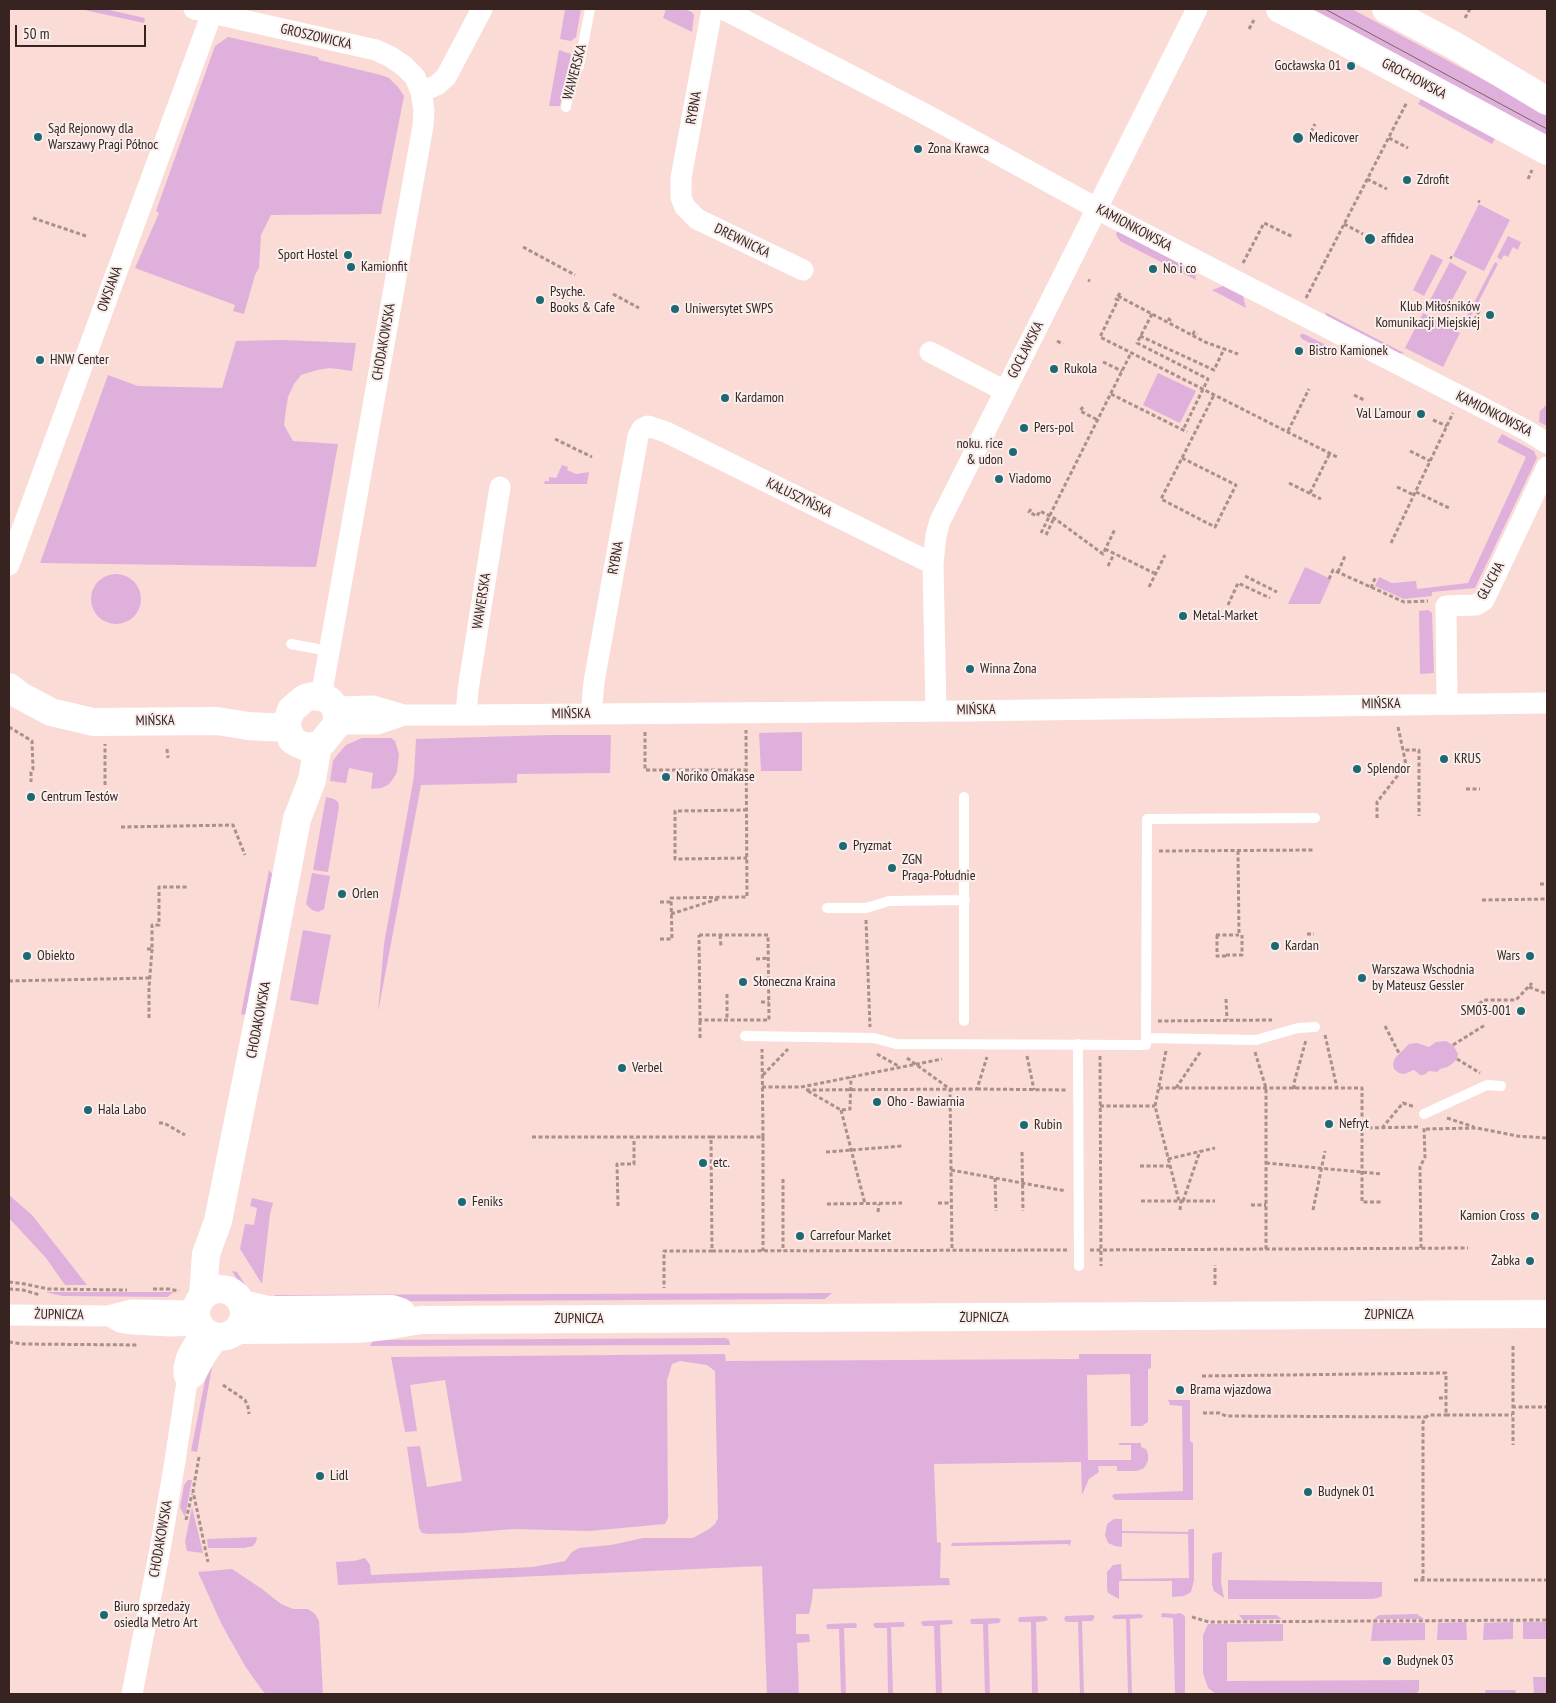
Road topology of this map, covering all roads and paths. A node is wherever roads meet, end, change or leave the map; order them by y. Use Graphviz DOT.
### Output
graph roads {
  1 [pos="482,9"];
  2 [pos="590,9"];
  3 [pos="712,9"];
  4 [pos="723,9"];
  5 [pos="1197,9"];
  6 [pos="1280,9"];
  7 [pos="1386,9"];
  8 [pos="1470,9"];
  9 [pos="203,11"];
  10 [pos="1465,18"];
  11 [pos="1254,20"];
  12 [pos="1249,29"];
  13 [pos="421,92"];
  14 [pos="1547,101"];
  15 [pos="1407,102"];
  16 [pos="566,107"];
  17 [pos="1315,124"];
  18 [pos="1311,132"];
  19 [pos="1388,138"];
  20 [pos="1408,148"];
  21 [pos="1540,161"];
  22 [pos="1367,179"];
  23 [pos="1528,179"];
  24 [pos="1387,189"];
  25 [pos="685,207"];
  26 [pos="1096,208"];
  27 [pos="33,218"];
  28 [pos="1344,224"];
  29 [pos="1363,234"];
  30 [pos="86,236"];
  31 [pos="1293,237"];
  32 [pos="523,247"];
  33 [pos="1243,263"];
  34 [pos="803,270"];
  35 [pos="576,275"];
  36 [pos="613,294"];
  37 [pos="1306,298"];
  38 [pos="639,308"];
  39 [pos="1480,311"];
  40 [pos="1152,314"];
  41 [pos="1472,326"];
  42 [pos="1198,334"];
  43 [pos="1193,335"];
  44 [pos="1140,336"];
  45 [pos="1057,341"];
  46 [pos="1063,344"];
  47 [pos="1224,349"];
  48 [pos="930,352"];
  49 [pos="1131,352"];
  50 [pos="1238,354"];
  51 [pos="1102,362"];
  52 [pos="1122,371"];
  53 [pos="1203,388"];
  54 [pos="1309,389"];
  55 [pos="1005,391"];
  56 [pos="1111,394"];
  57 [pos="1214,394"];
  58 [pos="1354,395"];
  59 [pos="1364,400"];
  60 [pos="1083,407"];
  61 [pos="1454,412"];
  62 [pos="1098,420"];
  63 [pos="1433,420"];
  64 [pos="1447,426"];
  65 [pos="1183,430"];
  66 [pos="1288,431"];
  67 [pos="666,432"];
  68 [pos="1187,432"];
  69 [pos="555,439"];
  70 [pos="1547,443"];
  71 [pos="1410,451"];
  72 [pos="1330,453"];
  73 [pos="592,457"];
  74 [pos="1182,458"];
  75 [pos="1340,458"];
  76 [pos="1430,461"];
  77 [pos="1547,467"];
  78 [pos="1289,483"];
  79 [pos="500,487"];
  80 [pos="1397,487"];
  81 [pos="1310,493"];
  82 [pos="1415,494"];
  83 [pos="1321,499"];
  84 [pos="1451,509"];
  85 [pos="1031,510"];
  86 [pos="1052,517"];
  87 [pos="1115,529"];
  88 [pos="1044,534"];
  89 [pos="1392,544"];
  90 [pos="1105,549"];
  91 [pos="1114,554"];
  92 [pos="1165,555"];
  93 [pos="1345,556"];
  94 [pos="933,564"];
  95 [pos="9,565"];
  96 [pos="1108,566"];
  97 [pos="1338,572"];
  98 [pos="1156,574"];
  99 [pos="1245,576"];
  100 [pos="1376,576"];
  101 [pos="1329,579"];
  102 [pos="1149,587"];
  103 [pos="1371,588"];
  104 [pos="1277,592"];
  105 [pos="1270,598"];
  106 [pos="1434,601"];
  107 [pos="1228,605"];
  108 [pos="291,644"];
  109 [pos="329,651"];
  110 [pos="9,687"];
  111 [pos="1547,702"];
  112 [pos="1447,704"];
  113 [pos="9,709"];
  114 [pos="331,709"];
  115 [pos="936,710"];
  116 [pos="591,714"];
  117 [pos="466,715"];
  118 [pos="9,726"];
  119 [pos="1398,727"];
  120 [pos="746,730"];
  121 [pos="645,731"];
  122 [pos="99,732"];
  123 [pos="299,732"];
  124 [pos="167,749"];
  125 [pos="1403,750"];
  126 [pos="168,758"];
  127 [pos="747,770"];
  128 [pos="30,782"];
  129 [pos="105,784"];
  130 [pos="1466,789"];
  131 [pos="1480,789"];
  132 [pos="964,797"];
  133 [pos="747,810"];
  134 [pos="1420,816"];
  135 [pos="1315,818"];
  136 [pos="1377,818"];
  137 [pos="121,827"];
  138 [pos="1315,850"];
  139 [pos="1158,851"];
  140 [pos="1238,851"];
  141 [pos="245,855"];
  142 [pos="747,858"];
  143 [pos="1540,884"];
  144 [pos="1547,884"];
  145 [pos="188,887"];
  146 [pos="722,896"];
  147 [pos="1547,899"];
  148 [pos="965,900"];
  149 [pos="1482,900"];
  150 [pos="660,902"];
  151 [pos="671,902"];
  152 [pos="827,908"];
  153 [pos="866,908"];
  154 [pos="672,914"];
  155 [pos="1307,934"];
  156 [pos="1314,934"];
  157 [pos="720,935"];
  158 [pos="1241,935"];
  159 [pos="660,939"];
  160 [pos="721,947"];
  161 [pos="147,949"];
  162 [pos="152,949"];
  163 [pos="756,958"];
  164 [pos="769,958"];
  165 [pos="150,978"];
  166 [pos="9,980"];
  167 [pos="761,982"];
  168 [pos="769,982"];
  169 [pos="1532,983"];
  170 [pos="1529,987"];
  171 [pos="727,994"];
  172 [pos="1547,994"];
  173 [pos="1226,999"];
  174 [pos="761,1002"];
  175 [pos="769,1002"];
  176 [pos="1474,1008"];
  177 [pos="149,1018"];
  178 [pos="700,1020"];
  179 [pos="727,1020"];
  180 [pos="1226,1020"];
  181 [pos="1276,1020"];
  182 [pos="964,1021"];
  183 [pos="1146,1021"];
  184 [pos="1172,1021"];
  185 [pos="1485,1025"];
  186 [pos="1385,1026"];
  187 [pos="1316,1027"];
  188 [pos="745,1036"];
  189 [pos="762,1036"];
  190 [pos="800,1037"];
  191 [pos="700,1038"];
  192 [pos="1146,1038"];
  193 [pos="1169,1038"];
  194 [pos="887,1041"];
  195 [pos="968,1044"];
  196 [pos="1078,1044"];
  197 [pos="1100,1044"];
  198 [pos="1453,1045"];
  199 [pos="1026,1053"];
  200 [pos="988,1054"];
  201 [pos="1400,1055"];
  202 [pos="914,1064"];
  203 [pos="762,1076"];
  204 [pos="851,1077"];
  205 [pos="1263,1082"];
  206 [pos="801,1086"];
  207 [pos="1501,1086"];
  208 [pos="762,1087"];
  209 [pos="1160,1088"];
  210 [pos="1266,1088"];
  211 [pos="1337,1088"];
  212 [pos="950,1089"];
  213 [pos="977,1089"];
  214 [pos="1294,1089"];
  215 [pos="806,1090"];
  216 [pos="850,1090"];
  217 [pos="1034,1090"];
  218 [pos="1078,1090"];
  219 [pos="1100,1106"];
  220 [pos="1156,1106"];
  221 [pos="841,1110"];
  222 [pos="1424,1114"];
  223 [pos="159,1122"];
  224 [pos="1362,1128"];
  225 [pos="1424,1129"];
  226 [pos="185,1135"];
  227 [pos="532,1137"];
  228 [pos="711,1137"];
  229 [pos="763,1137"];
  230 [pos="634,1138"];
  231 [pos="1547,1138"];
  232 [pos="902,1146"];
  233 [pos="1215,1148"];
  234 [pos="851,1150"];
  235 [pos="1200,1151"];
  236 [pos="1325,1151"];
  237 [pos="826,1152"];
  238 [pos="1022,1152"];
  239 [pos="1168,1159"];
  240 [pos="1266,1163"];
  241 [pos="1140,1166"];
  242 [pos="1170,1166"];
  243 [pos="1321,1168"];
  244 [pos="951,1170"];
  245 [pos="1362,1172"];
  246 [pos="1382,1174"];
  247 [pos="995,1178"];
  248 [pos="783,1179"];
  249 [pos="1023,1184"];
  250 [pos="1078,1193"];
  251 [pos="1101,1197"];
  252 [pos="1181,1201"];
  253 [pos="1215,1201"];
  254 [pos="1140,1202"];
  255 [pos="1382,1202"];
  256 [pos="902,1203"];
  257 [pos="938,1203"];
  258 [pos="951,1203"];
  259 [pos="828,1204"];
  260 [pos="864,1204"];
  261 [pos="878,1204"];
  262 [pos="1251,1205"];
  263 [pos="1266,1205"];
  264 [pos="618,1206"];
  265 [pos="1180,1210"];
  266 [pos="1313,1210"];
  267 [pos="996,1211"];
  268 [pos="1023,1211"];
  269 [pos="878,1212"];
  270 [pos="1421,1248"];
  271 [pos="1266,1249"];
  272 [pos="952,1250"];
  273 [pos="763,1251"];
  274 [pos="783,1251"];
  275 [pos="1215,1265"];
  276 [pos="1079,1266"];
  277 [pos="1101,1266"];
  278 [pos="9,1282"];
  279 [pos="1215,1285"];
  280 [pos="664,1288"];
  281 [pos="130,1290"];
  282 [pos="150,1290"];
  283 [pos="214,1314"];
  284 [pos="1547,1314"];
  285 [pos="9,1315"];
  286 [pos="9,1342"];
  287 [pos="145,1346"];
  288 [pos="1513,1346"];
  289 [pos="1202,1376"];
  290 [pos="224,1385"];
  291 [pos="1439,1398"];
  292 [pos="1446,1398"];
  293 [pos="1547,1407"];
  294 [pos="1512,1408"];
  295 [pos="1203,1413"];
  296 [pos="249,1414"];
  297 [pos="1446,1415"];
  298 [pos="1512,1416"];
  299 [pos="1426,1417"];
  300 [pos="1513,1444"];
  301 [pos="199,1457"];
  302 [pos="193,1491"];
  303 [pos="186,1521"];
  304 [pos="208,1562"];
  305 [pos="1414,1580"];
  306 [pos="1423,1580"];
  307 [pos="1547,1580"];
  308 [pos="1192,1617"];
  309 [pos="1547,1620"];
  310 [pos="132,1694"];
  1 -- 13 [label="street"];
  2 -- 16 [label="lane, WAWERSKA"];
  3 -- 25 [label="street, RYBNA"];
  4 -- 26 [label="street, KAMIONKOWSKA"];
  5 -- 26 [label="street, GOCŁAWSKA"];
  6 -- 21 [label="street, GROCHOWSKA"];
  7 -- 14 [label="street"];
  8 -- 10 [label="path"];
  9 -- 13 [label="street, GROSZOWICKA"];
  9 -- 95 [label="street, OWSIANA"];
  11 -- 12 [label="path"];
  13 -- 109 [label="street, CHODAKOWSKA"];
  15 -- 19 [label="path"];
  17 -- 18 [label="path"];
  19 -- 20 [label="path"];
  19 -- 22 [label="path"];
  21 -- 23 [label="path"];
  22 -- 24 [label="path"];
  22 -- 28 [label="path"];
  25 -- 34 [label="street, DREWNICKA"];
  26 -- 55 [label="street, GOCŁAWSKA"];
  26 -- 70 [label="street, KAMIONKOWSKA"];
  27 -- 30 [label="path"];
  28 -- 29 [label="path"];
  28 -- 37 [label="path"];
  31 -- 33 [label="path"];
  32 -- 35 [label="path"];
  36 -- 38 [label="path"];
  39 -- 41 [label="path"];
  40 -- 43 [label="path"];
  40 -- 44 [label="path"];
  40 -- 49 [label="path"];
  42 -- 43 [label="path"];
  43 -- 47 [label="path"];
  44 -- 47 [label="path"];
  44 -- 53 [label="path"];
  45 -- 46 [label="path"];
  47 -- 50 [label="path"];
  48 -- 55 [label="street"];
  49 -- 52 [label="path"];
  49 -- 53 [label="path"];
  51 -- 52 [label="path"];
  52 -- 56 [label="path"];
  53 -- 57 [label="path"];
  53 -- 65 [label="path"];
  54 -- 66 [label="path"];
  55 -- 94 [label="street, GOCŁAWSKA"];
  56 -- 62 [label="path"];
  56 -- 65 [label="path"];
  57 -- 66 [label="path"];
  57 -- 74 [label="path"];
  58 -- 59 [label="path"];
  60 -- 62 [label="path"];
  61 -- 64 [label="path"];
  62 -- 86 [label="path"];
  63 -- 64 [label="path"];
  64 -- 76 [label="path"];
  65 -- 68 [label="path"];
  66 -- 72 [label="path"];
  67 -- 94 [label="street, KAŁUSZYŃSKA"];
  67 -- 116 [label="street, RYBNA"];
  69 -- 73 [label="path"];
  71 -- 76 [label="path"];
  72 -- 75 [label="path"];
  72 -- 81 [label="path"];
  74 -- 74 [label="path"];
  76 -- 82 [label="path"];
  77 -- 112 [label="street, GŁUCHA"];
  78 -- 81 [label="path"];
  79 -- 117 [label="street, WAWERSKA"];
  80 -- 82 [label="path"];
  81 -- 83 [label="path"];
  82 -- 84 [label="path"];
  82 -- 89 [label="path"];
  85 -- 86 [label="path"];
  86 -- 88 [label="path"];
  86 -- 90 [label="path"];
  87 -- 90 [label="path"];
  90 -- 91 [label="path"];
  91 -- 96 [label="path"];
  91 -- 98 [label="path"];
  92 -- 98 [label="path"];
  93 -- 97 [label="path"];
  94 -- 115 [label="street, GOCŁAWSKA"];
  97 -- 101 [label="path"];
  97 -- 103 [label="path"];
  98 -- 102 [label="path"];
  99 -- 104 [label="path"];
  100 -- 103 [label="path"];
  103 -- 106 [label="path"];
  105 -- 107 [label="path"];
  108 -- 109 [label="lane"];
  109 -- 114 [label="street, CHODAKOWSKA"];
  110 -- 122 [label="street"];
  111 -- 112 [label="street, MIŃSKA"];
  112 -- 115 [label="street, MIŃSKA"];
  113 -- 122 [label="street"];
  114 -- 117 [label="street, MIŃSKA"];
  114 -- 123 [label="street"];
  114 -- 123 [label="street"];
  115 -- 116 [label="street, MIŃSKA"];
  116 -- 117 [label="street, MIŃSKA"];
  118 -- 128 [label="path"];
  119 -- 125 [label="path"];
  120 -- 127 [label="path"];
  121 -- 127 [label="path"];
  122 -- 123 [label="street, MIŃSKA"];
  122 -- 129 [label="path"];
  123 -- 283 [label="street, CHODAKOWSKA"];
  124 -- 126 [label="path"];
  125 -- 134 [label="path"];
  125 -- 136 [label="path"];
  127 -- 133 [label="path"];
  130 -- 131 [label="path"];
  132 -- 148 [label="lane"];
  133 -- 142 [label="path"];
  133 -- 142 [label="path"];
  135 -- 183 [label="lane"];
  137 -- 141 [label="path"];
  138 -- 140 [label="path"];
  139 -- 140 [label="path"];
  140 -- 158 [label="path"];
  142 -- 146 [label="path"];
  143 -- 144 [label="path"];
  145 -- 162 [label="path"];
  146 -- 151 [label="path"];
  146 -- 154 [label="path"];
  147 -- 149 [label="path"];
  148 -- 153 [label="lane"];
  148 -- 182 [label="lane"];
  150 -- 151 [label="path"];
  151 -- 154 [label="path"];
  152 -- 153 [label="lane"];
  153 -- 194 [label="path"];
  154 -- 159 [label="path"];
  155 -- 156 [label="path"];
  157 -- 160 [label="path"];
  157 -- 164 [label="path"];
  157 -- 178 [label="path"];
  158 -- 158 [label="path"];
  161 -- 162 [label="path"];
  162 -- 165 [label="path"];
  163 -- 164 [label="path"];
  164 -- 168 [label="path"];
  165 -- 166 [label="path"];
  165 -- 177 [label="path"];
  167 -- 168 [label="path"];
  168 -- 175 [label="path"];
  169 -- 170 [label="path"];
  170 -- 172 [label="path"];
  170 -- 176 [label="path"];
  171 -- 179 [label="path"];
  173 -- 180 [label="path"];
  174 -- 175 [label="path"];
  175 -- 179 [label="path"];
  178 -- 179 [label="path"];
  178 -- 191 [label="path"];
  180 -- 181 [label="path"];
  180 -- 184 [label="path"];
  183 -- 184 [label="path"];
  183 -- 192 [label="lane"];
  184 -- 193 [label="path"];
  185 -- 198 [label="path"];
  186 -- 201 [label="path"];
  187 -- 193 [label="lane"];
  187 -- 211 [label="path"];
  187 -- 214 [label="path"];
  188 -- 189 [label="lane"];
  189 -- 190 [label="lane"];
  189 -- 203 [label="path"];
  190 -- 194 [label="lane"];
  190 -- 203 [label="path"];
  192 -- 193 [label="lane"];
  192 -- 197 [label="lane"];
  193 -- 209 [label="path"];
  194 -- 195 [label="lane"];
  194 -- 202 [label="path"];
  195 -- 196 [label="lane"];
  195 -- 202 [label="path"];
  196 -- 197 [label="lane"];
  196 -- 218 [label="lane"];
  197 -- 219 [label="path"];
  199 -- 217 [label="path"];
  200 -- 213 [label="path"];
  202 -- 204 [label="path"];
  202 -- 212 [label="path"];
  203 -- 208 [label="path"];
  204 -- 206 [label="path"];
  204 -- 216 [label="path"];
  205 -- 210 [label="path"];
  206 -- 208 [label="path"];
  206 -- 215 [label="path"];
  207 -- 222 [label="lane"];
  208 -- 229 [label="path"];
  209 -- 210 [label="path"];
  209 -- 220 [label="path"];
  210 -- 214 [label="path"];
  210 -- 240 [label="path"];
  211 -- 214 [label="path"];
  211 -- 224 [label="path"];
  212 -- 213 [label="path"];
  212 -- 216 [label="path"];
  212 -- 244 [label="path"];
  213 -- 217 [label="path"];
  215 -- 216 [label="path"];
  215 -- 221 [label="path"];
  216 -- 221 [label="path"];
  217 -- 218 [label="path"];
  218 -- 250 [label="lane"];
  219 -- 220 [label="path"];
  219 -- 251 [label="path"];
  220 -- 239 [label="path"];
  221 -- 234 [label="path"];
  222 -- 225 [label="path"];
  223 -- 226 [label="path"];
  224 -- 225 [label="path"];
  224 -- 245 [label="path"];
  225 -- 231 [label="path"];
  225 -- 270 [label="path"];
  227 -- 230 [label="path"];
  228 -- 229 [label="path"];
  228 -- 230 [label="path"];
  228 -- 280 [label="path"];
  229 -- 273 [label="path"];
  230 -- 264 [label="path"];
  232 -- 234 [label="path"];
  233 -- 235 [label="path"];
  234 -- 237 [label="path"];
  234 -- 260 [label="path"];
  235 -- 239 [label="path"];
  235 -- 252 [label="path"];
  236 -- 243 [label="path"];
  238 -- 249 [label="path"];
  239 -- 242 [label="path"];
  240 -- 243 [label="path"];
  240 -- 263 [label="path"];
  241 -- 242 [label="path"];
  242 -- 252 [label="path"];
  243 -- 245 [label="path"];
  243 -- 266 [label="path"];
  244 -- 247 [label="path"];
  244 -- 258 [label="path"];
  245 -- 246 [label="path"];
  245 -- 255 [label="path"];
  247 -- 249 [label="path"];
  247 -- 267 [label="path"];
  248 -- 274 [label="path"];
  249 -- 250 [label="path"];
  249 -- 268 [label="path"];
  250 -- 251 [label="path"];
  250 -- 276 [label="lane"];
  251 -- 277 [label="path"];
  252 -- 253 [label="path"];
  252 -- 254 [label="path"];
  252 -- 265 [label="path"];
  256 -- 261 [label="path"];
  257 -- 258 [label="path"];
  258 -- 272 [label="path"];
  259 -- 260 [label="path"];
  260 -- 261 [label="path"];
  261 -- 269 [label="path"];
  262 -- 263 [label="path"];
  263 -- 271 [label="path"];
  275 -- 279 [label="path"];
  278 -- 281 [label="path"];
  282 -- 283 [label="path"];
  283 -- 284 [label="street, ŻUPNICZA"];
  283 -- 285 [label="street, ŻUPNICZA"];
  283 -- 310 [label="street, CHODAKOWSKA"];
  286 -- 287 [label="path"];
  288 -- 294 [label="path"];
  289 -- 292 [label="path"];
  290 -- 296 [label="path"];
  291 -- 292 [label="path"];
  292 -- 297 [label="path"];
  293 -- 294 [label="path"];
  294 -- 298 [label="path"];
  295 -- 299 [label="path"];
  297 -- 298 [label="path"];
  297 -- 299 [label="path"];
  298 -- 300 [label="path"];
  299 -- 306 [label="path"];
  301 -- 302 [label="path"];
  302 -- 303 [label="path"];
  302 -- 304 [label="path"];
  305 -- 306 [label="path"];
  306 -- 307 [label="path"];
  308 -- 309 [label="path"];
}
